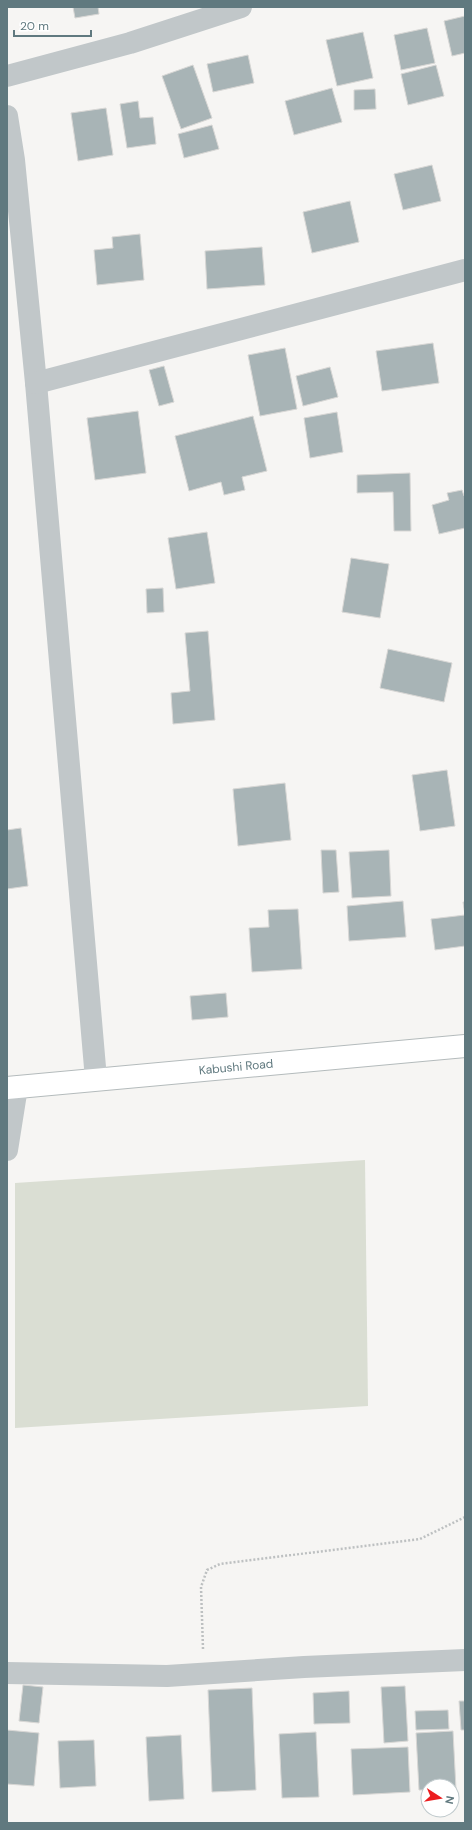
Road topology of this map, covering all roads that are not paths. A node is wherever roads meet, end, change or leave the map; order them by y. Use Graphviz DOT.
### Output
graph roads {
  1 [pos="232,8"];
  2 [pos="7,76"];
  3 [pos="7,116"];
  4 [pos="11,161"];
  5 [pos="465,270"];
  6 [pos="36,383"];
  7 [pos="465,1046"];
  8 [pos="96,1079"];
  9 [pos="12,1087"];
  10 [pos="7,1150"];
  11 [pos="465,1660"];
  12 [pos="7,1673"];
  1 -- 2 [label="street"];
  3 -- 4 [label="street"];
  4 -- 6 [label="street"];
  5 -- 6 [label="street"];
  6 -- 8 [label="street"];
  7 -- 8 [label="main road, Kabushi Road"];
  8 -- 9 [label="main road, Kabushi Road"];
  9 -- 10 [label="street"];
  11 -- 12 [label="street"];
}
